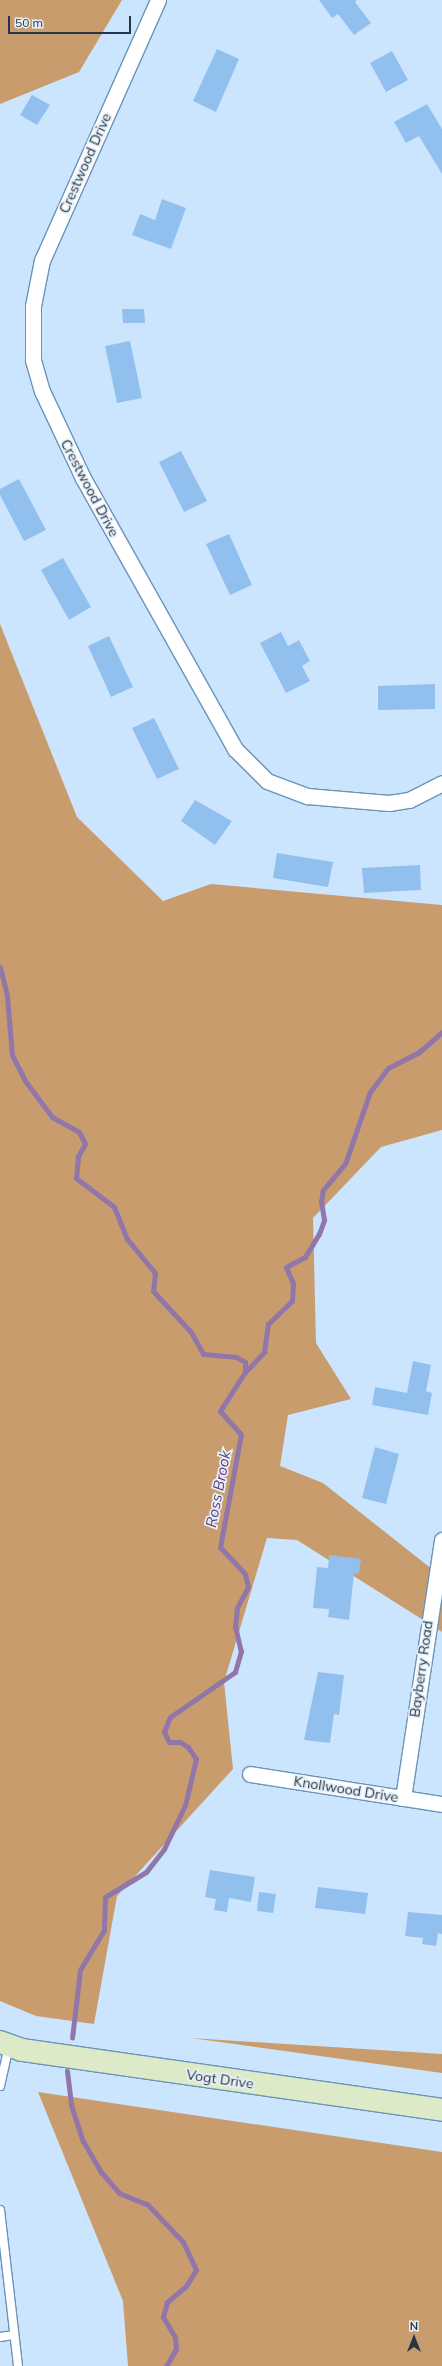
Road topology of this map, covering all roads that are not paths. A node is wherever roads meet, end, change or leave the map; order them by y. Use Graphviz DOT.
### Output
graph roads {
  1 [pos="158,0"];
  2 [pos="442,783"];
  3 [pos="442,1540"];
  4 [pos="250,1774"];
  5 [pos="403,1798"];
  6 [pos="442,1804"];
  7 [pos="5,2043"];
  8 [pos="0,2086"];
  9 [pos="442,2110"];
  10 [pos="0,2210"];
  11 [pos="14,2335"];
  12 [pos="0,2337"];
  13 [pos="18,2366"];
  1 -- 2 [label="street, Crestwood Drive"];
  3 -- 5 [label="street, Bayberry Road"];
  4 -- 5 [label="street, Knollwood Drive"];
  5 -- 6 [label="street, Knollwood Drive"];
  7 -- 8 [label="lane"];
  7 -- 9 [label="street, Vogt Drive"];
  10 -- 11 [label="lane"];
  11 -- 12 [label="lane"];
  11 -- 13 [label="lane"];
}
